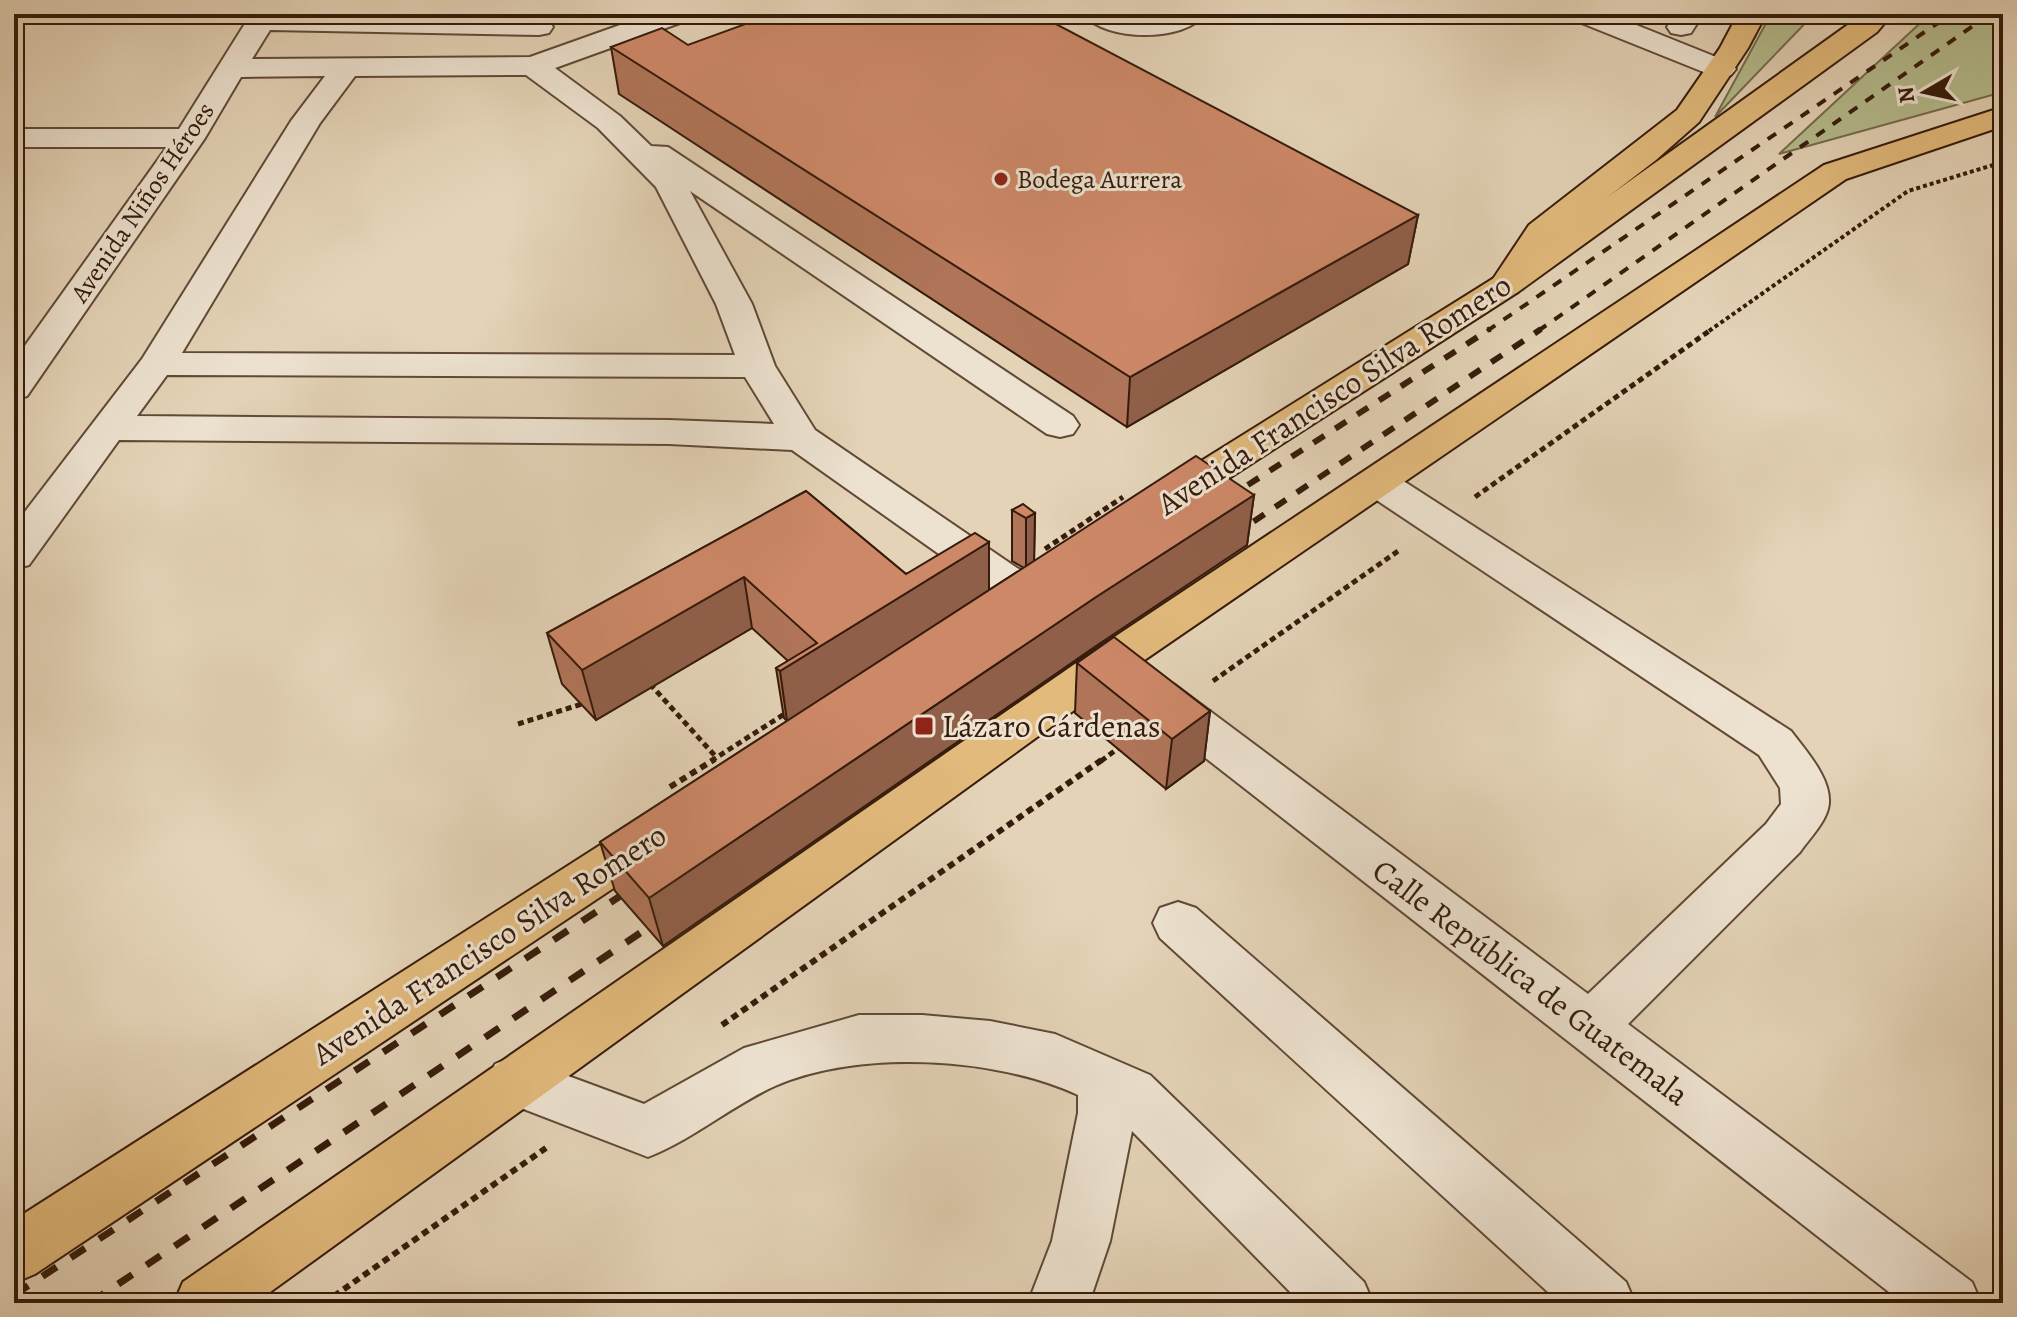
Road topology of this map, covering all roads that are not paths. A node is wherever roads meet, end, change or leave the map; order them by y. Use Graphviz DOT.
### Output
graph roads {
  1 [pos="678,14"];
  2 [pos="1098,14"];
  3 [pos="1191,14"];
  4 [pos="1584,14"];
  5 [pos="1646,14"];
  6 [pos="1752,14"];
  7 [pos="263,17"];
  8 [pos="1872,20"];
  9 [pos="542,21"];
  10 [pos="1685,21"];
  11 [pos="1727,59"];
  12 [pos="533,66"];
  13 [pos="347,67"];
  14 [pos="233,68"];
  15 [pos="2003,116"];
  16 [pos="609,122"];
  17 [pos="14,138"];
  18 [pos="189,138"];
  19 [pos="2003,146"];
  20 [pos="1835,172"];
  21 [pos="1506,285"];
  22 [pos="157,364"];
  23 [pos="757,366"];
  24 [pos="14,388"];
  25 [pos="1060,425"];
  26 [pos="108,428"];
  27 [pos="801,438"];
  28 [pos="1377,482"];
  29 [pos="1133,506"];
  30 [pos="14,555"];
  31 [pos="1067,566"];
  32 [pos="1015,584"];
  33 [pos="988,618"];
  34 [pos="1111,661"];
  35 [pos="679,800"];
  36 [pos="1178,923"];
  37 [pos="1590,1027"];
  38 [pos="514,1081"];
  39 [pos="1104,1082"];
  40 [pos="14,1254"];
  41 [pos="204,1303"];
  42 [pos="1058,1303"];
  43 [pos="1343,1303"];
  44 [pos="1605,1303"];
  45 [pos="1951,1303"];
  1 -- 12 [label="street"];
  2 -- 3 [label="street"];
  4 -- 11 [label="street"];
  5 -- 10 [label="street"];
  6 -- 11 [label="main road"];
  7 -- 9 [label="street"];
  7 -- 14 [label="street, Avenida Niños Héroes"];
  8 -- 21 [label="main road, Avenida Francisco Silva Romero"];
  9 -- 12 [label="street"];
  10 -- 11 [label="street"];
  11 -- 21 [label="main road"];
  12 -- 13 [label="street"];
  12 -- 16 [label="street"];
  13 -- 14 [label="street"];
  13 -- 22 [label="street"];
  14 -- 18 [label="street, Avenida Niños Héroes"];
  15 -- 20 [label="main road"];
  16 -- 23 [label="street"];
  16 -- 25 [label="street"];
  17 -- 18 [label="street"];
  18 -- 24 [label="street, Avenida Niños Héroes"];
  19 -- 20 [label="main road"];
  20 -- 28 [label="main road"];
  21 -- 29 [label="main road, Avenida Francisco Silva Romero"];
  22 -- 23 [label="street"];
  22 -- 26 [label="street"];
  23 -- 27 [label="street"];
  26 -- 27 [label="street"];
  26 -- 30 [label="street"];
  27 -- 32 [label="street"];
  28 -- 34 [label="main road"];
  28 -- 37 [label="street"];
  31 -- 32 [label="main road"];
  32 -- 33 [label="main road"];
  34 -- 37 [label="street, Calle República de Guatemala"];
  34 -- 38 [label="main road"];
  35 -- 40 [label="main road, Avenida Francisco Silva Romero"];
  36 -- 44 [label="street"];
  37 -- 45 [label="street, Calle República de Guatemala"];
  38 -- 39 [label="street"];
  38 -- 41 [label="main road"];
  39 -- 42 [label="street"];
  39 -- 43 [label="street"];
}
